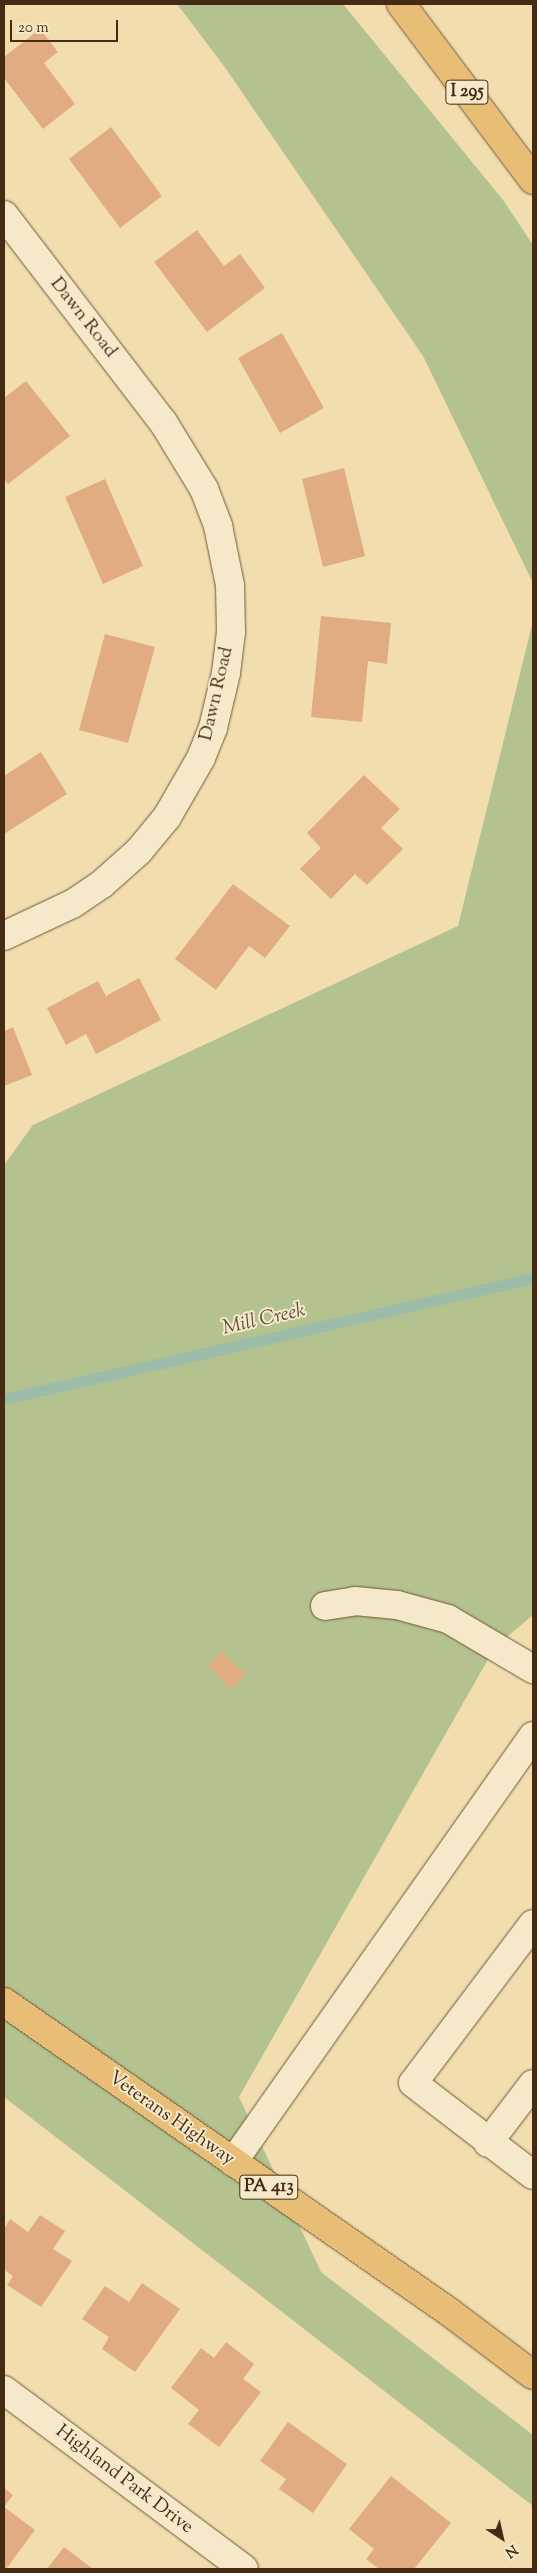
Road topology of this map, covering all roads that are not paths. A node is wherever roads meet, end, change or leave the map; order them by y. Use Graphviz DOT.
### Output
graph roads {
  1 [pos="401,4"];
  2 [pos="533,180"];
  3 [pos="4,215"];
  4 [pos="4,936"];
  5 [pos="325,1606"];
  6 [pos="533,1669"];
  7 [pos="533,1736"];
  8 [pos="533,1924"];
  9 [pos="4,2002"];
  10 [pos="533,2084"];
  11 [pos="488,2143"];
  12 [pos="233,2162"];
  13 [pos="533,2175"];
  14 [pos="533,2375"];
  15 [pos="4,2390"];
  16 [pos="244,2569"];
  1 -- 2 [label="main road, I 295"];
  3 -- 4 [label="street, Dawn Road"];
  5 -- 6 [label="street"];
  7 -- 12 [label="street"];
  8 -- 11 [label="street"];
  9 -- 12 [label="main road, Veterans Highway / PA 413"];
  10 -- 11 [label="street"];
  11 -- 13 [label="street"];
  12 -- 14 [label="main road, Veterans Highway / PA 413"];
  15 -- 16 [label="street, Highland Park Drive"];
}
